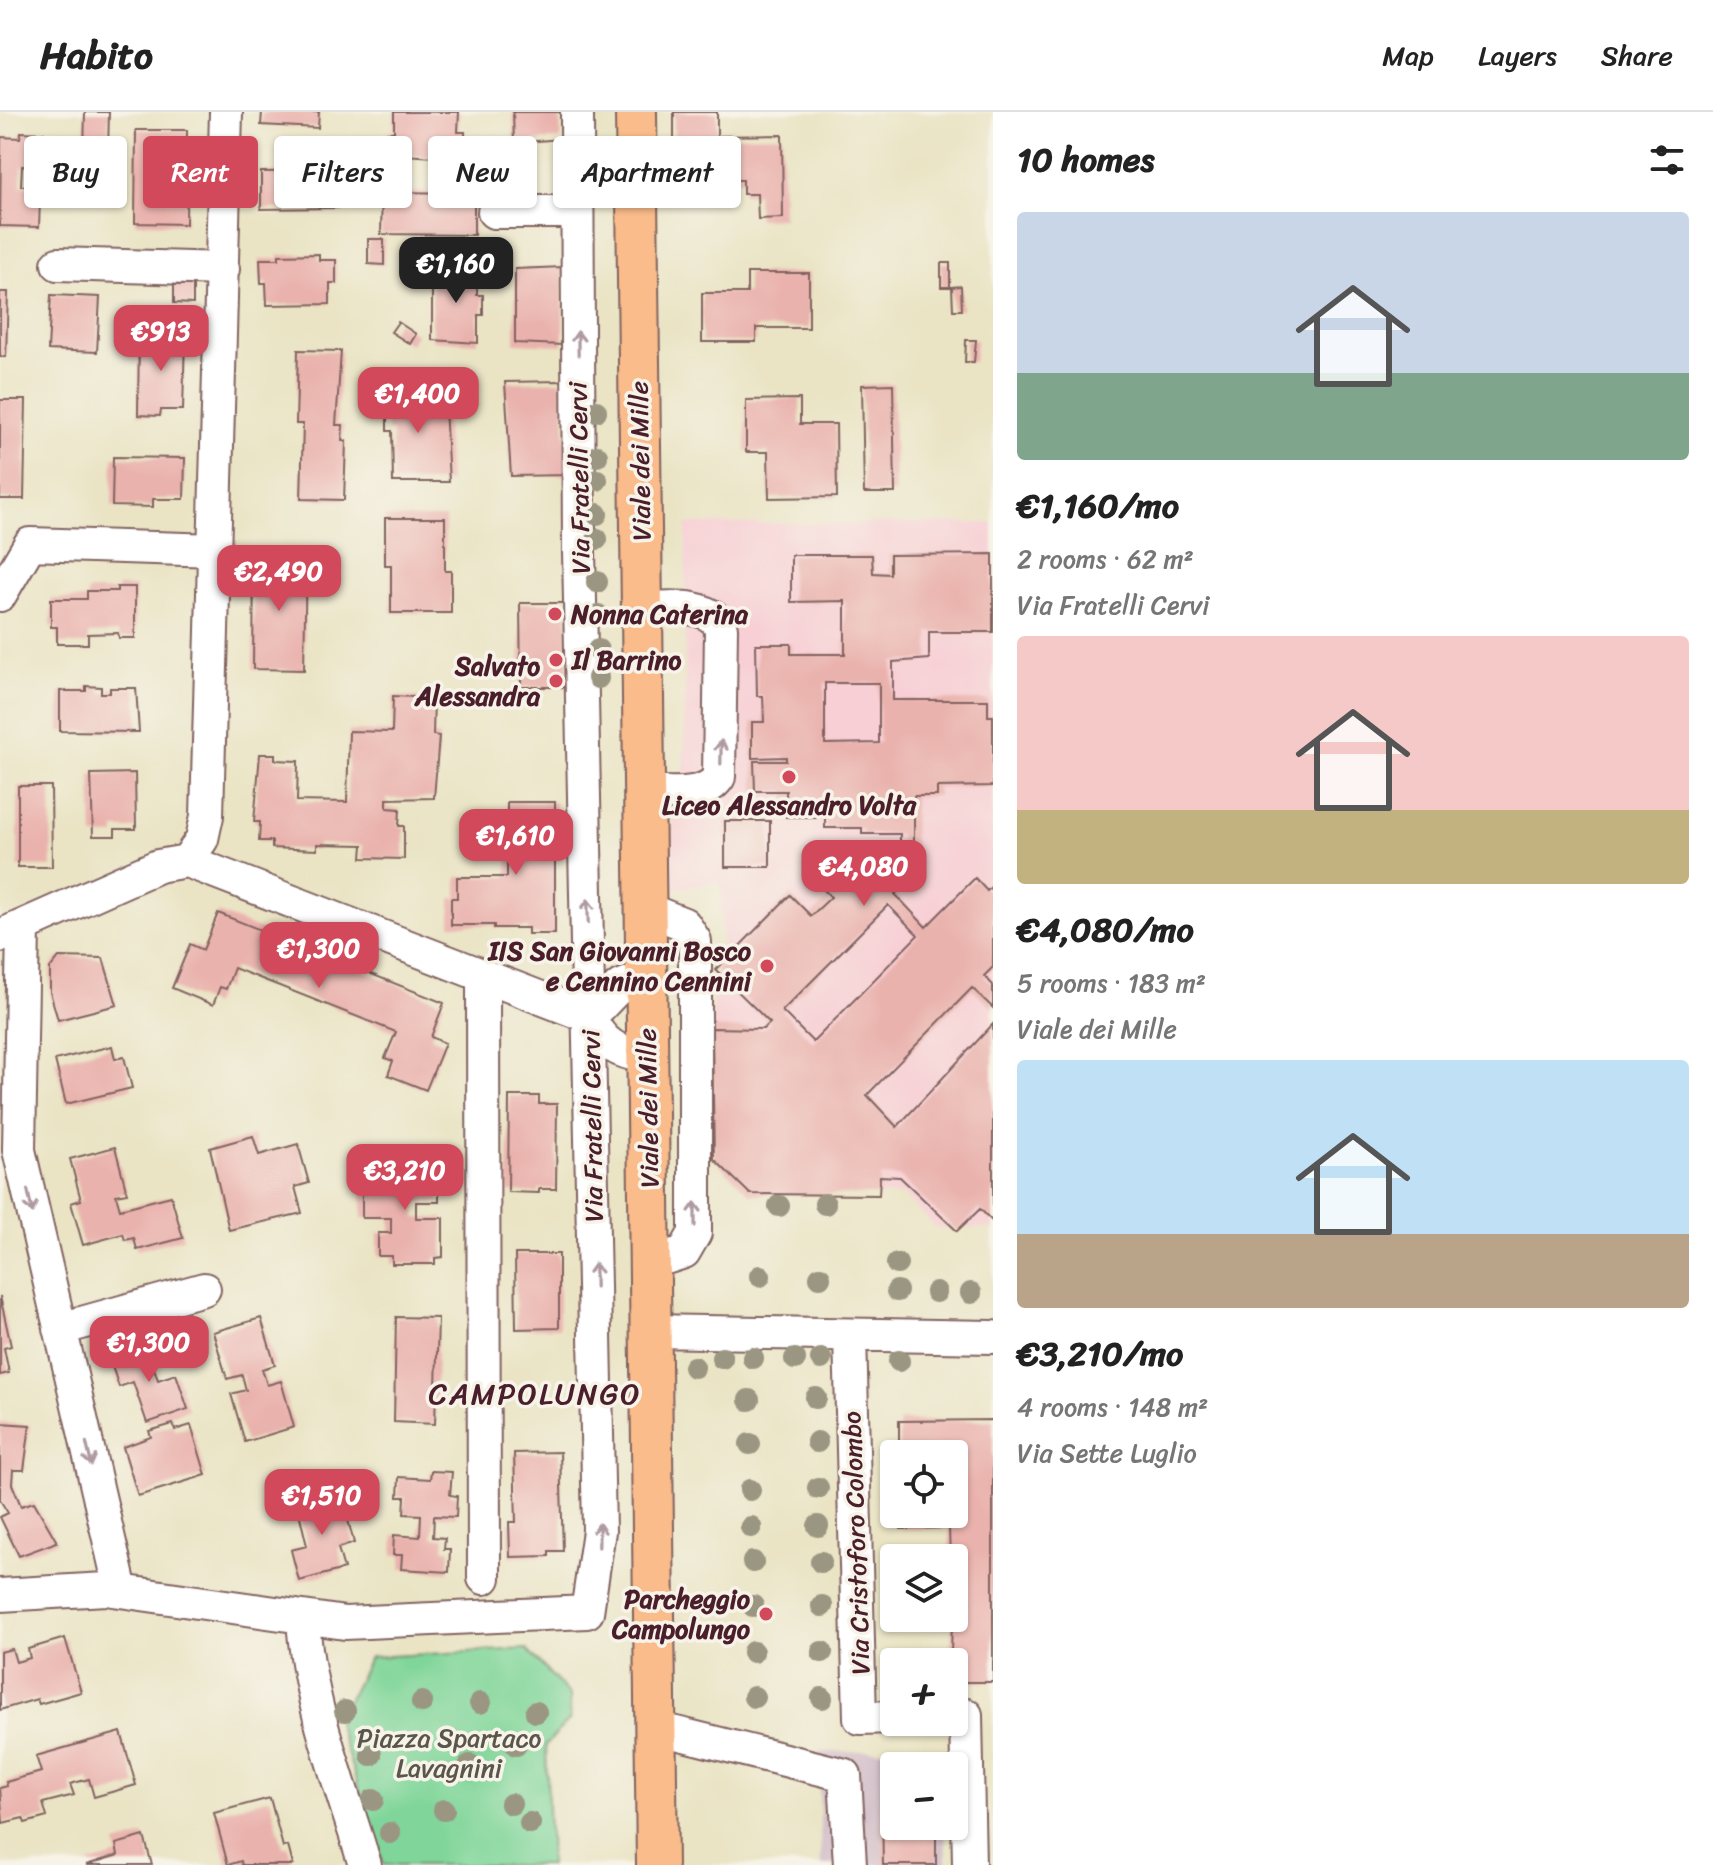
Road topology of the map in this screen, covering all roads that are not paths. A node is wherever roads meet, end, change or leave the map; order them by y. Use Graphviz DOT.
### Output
graph roads {
  1 [pos="226,112"];
  2 [pos="577,112"];
  3 [pos="636,112"];
  4 [pos="494,212"];
  5 [pos="576,212"];
  6 [pos="58,264"];
  7 [pos="223,269"];
  8 [pos="216,550"];
  9 [pos="0,595"];
  10 [pos="642,608"];
  11 [pos="644,793"];
  12 [pos="187,861"];
  13 [pos="646,909"];
  14 [pos="12,932"];
  15 [pos="483,975"];
  16 [pos="646,976"];
  17 [pos="590,1017"];
  18 [pos="647,1057"];
  19 [pos="650,1263"];
  20 [pos="204,1289"];
  21 [pos="60,1329"];
  22 [pos="651,1331"];
  23 [pos="850,1335"];
  24 [pos="993,1337"];
  25 [pos="484,1578"];
  26 [pos="121,1591"];
  27 [pos="0,1595"];
  28 [pos="303,1619"];
  29 [pos="971,1715"];
  30 [pos="880,1717"];
  31 [pos="656,1728"];
  32 [pos="365,1865"];
  33 [pos="657,1865"];
  34 [pos="850,1865"];
  35 [pos="969,1865"];
  1 -- 7 [label="street"];
  2 -- 5 [label="street, Via Fratelli Cervi"];
  3 -- 10 [label="main road, Viale dei Mille"];
  4 -- 5 [label="street"];
  17 -- 5 [label="street, Via Fratelli Cervi, one-way"];
  6 -- 7 [label="street"];
  7 -- 8 [label="street"];
  8 -- 9 [label="street"];
  8 -- 12 [label="street"];
  10 -- 11 [label="main road, Viale dei Mille"];
  11 -- 10 [label="street, one-way"];
  11 -- 13 [label="main road, Viale dei Mille"];
  12 -- 14 [label="street"];
  12 -- 15 [label="street"];
  13 -- 16 [label="main road, Viale dei Mille"];
  19 -- 13 [label="street, one-way"];
  14 -- 21 [label="street, one-way"];
  15 -- 17 [label="street"];
  15 -- 25 [label="street"];
  16 -- 17 [label="street"];
  16 -- 18 [label="main road, Viale dei Mille"];
  17 -- 18 [label="street"];
  28 -- 17 [label="street, Via Fratelli Cervi, one-way"];
  18 -- 19 [label="main road, Viale dei Mille"];
  19 -- 22 [label="main road, Viale dei Mille"];
  20 -- 21 [label="street"];
  21 -- 26 [label="street, one-way"];
  22 -- 23 [label="street"];
  22 -- 31 [label="main road, Viale dei Mille"];
  23 -- 24 [label="street"];
  23 -- 30 [label="street, Via Cristoforo Colombo"];
  26 -- 27 [label="street"];
  26 -- 28 [label="street"];
  28 -- 32 [label="street"];
  29 -- 35 [label="street"];
  31 -- 33 [label="main road, Viale dei Mille"];
  31 -- 34 [label="street"];
}
